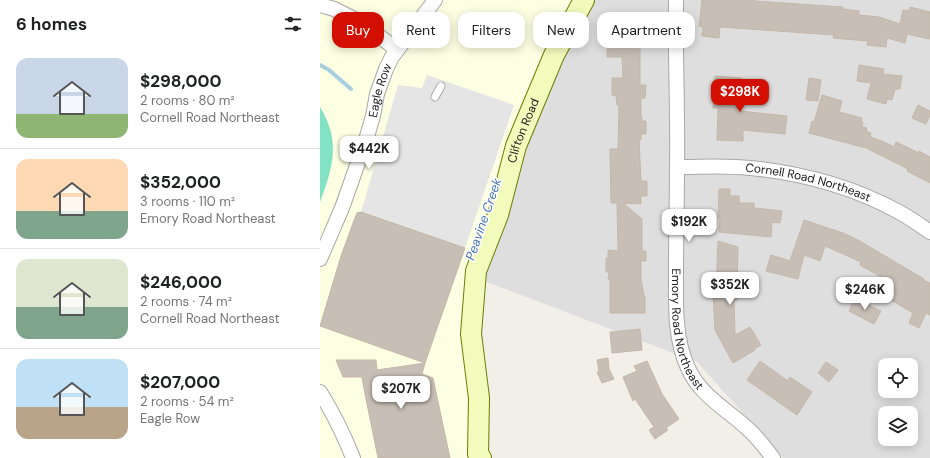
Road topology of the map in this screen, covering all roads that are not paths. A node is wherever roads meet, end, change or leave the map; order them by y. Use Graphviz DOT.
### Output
graph roads {
  1 [pos="435,0"];
  2 [pos="584,0"];
  3 [pos="676,0"];
  4 [pos="320,5"];
  5 [pos="397,50"];
  6 [pos="441,86"];
  7 [pos="435,97"];
  8 [pos="677,167"];
  9 [pos="930,232"];
  10 [pos="320,259"];
  11 [pos="320,392"];
  12 [pos="353,458"];
  13 [pos="481,458"];
  14 [pos="773,458"];
  1 -- 5 [label="street, Eagle Row"];
  2 -- 13 [label="main road, Clifton Road"];
  3 -- 8 [label="street, Emory Road Northeast"];
  4 -- 5 [label="street"];
  5 -- 10 [label="street, Eagle Row"];
  6 -- 7 [label="lane"];
  8 -- 9 [label="street, Cornell Road Northeast"];
  8 -- 14 [label="street, Emory Road Northeast"];
  11 -- 12 [label="street"];
}
